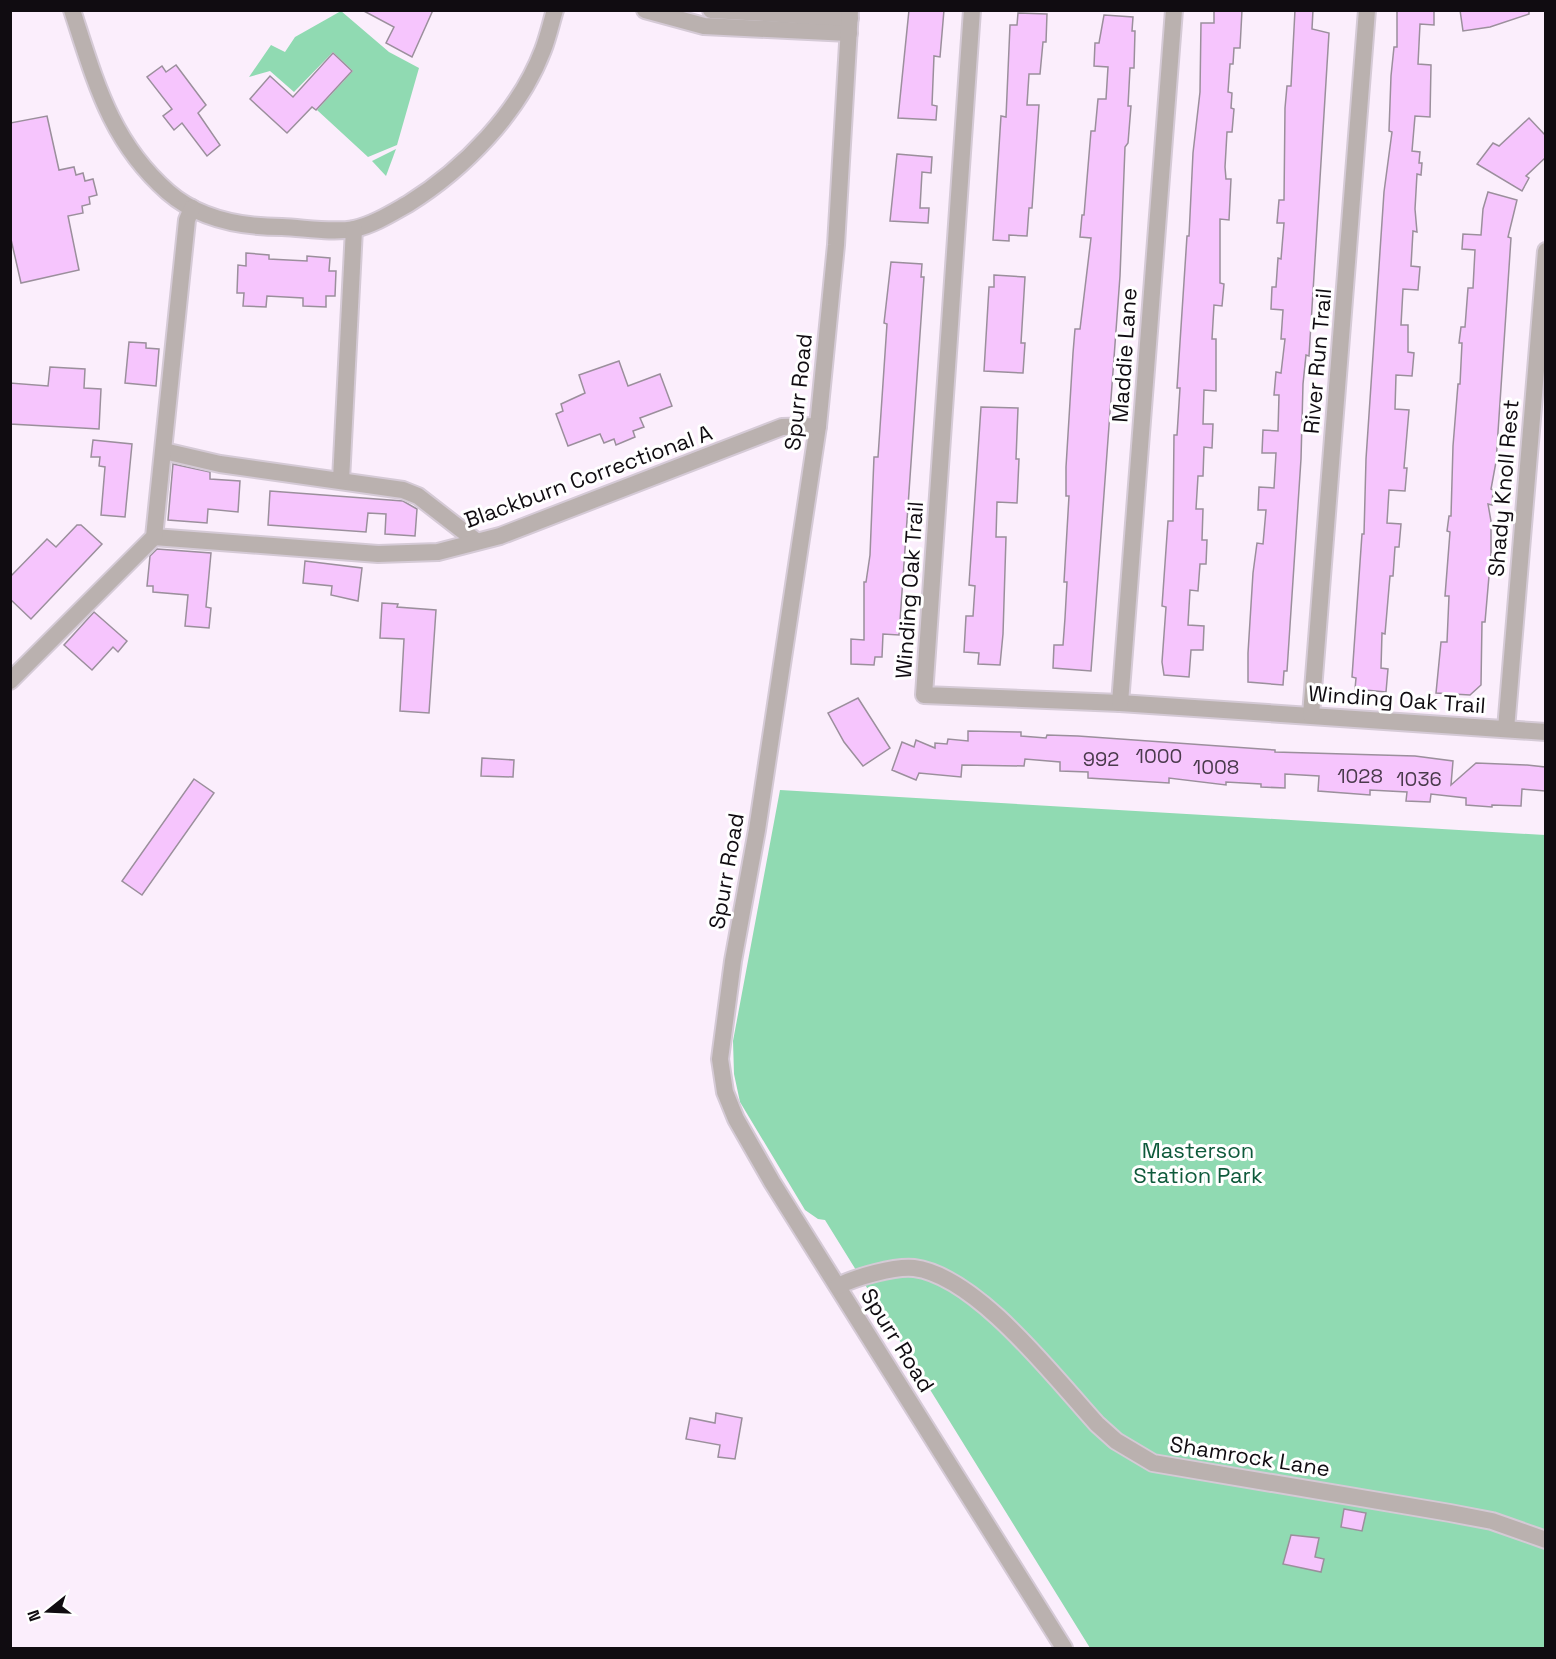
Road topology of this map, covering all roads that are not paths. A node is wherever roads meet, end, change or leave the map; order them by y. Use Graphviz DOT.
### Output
graph roads {
  1 [pos="72,10"];
  2 [pos="555,10"];
  3 [pos="645,10"];
  4 [pos="711,10"];
  5 [pos="972,10"];
  6 [pos="1174,10"];
  7 [pos="1367,10"];
  8 [pos="849,21"];
  9 [pos="192,208"];
  10 [pos="354,229"];
  11 [pos="1545,251"];
  12 [pos="818,426"];
  13 [pos="164,451"];
  14 [pos="341,480"];
  15 [pos="154,537"];
  16 [pos="476,541"];
  17 [pos="10,681"];
  18 [pos="1120,703"];
  19 [pos="1311,716"];
  20 [pos="1506,729"];
  21 [pos="1545,732"];
  22 [pos="838,1286"];
  23 [pos="1545,1540"];
  24 [pos="1064,1648"];
  1 -- 9 [label="street"];
  2 -- 10 [label="street"];
  3 -- 8 [label="street"];
  4 -- 8 [label="street"];
  5 -- 18 [label="street, Winding Oak Trail"];
  6 -- 18 [label="street, Maddie Lane"];
  7 -- 19 [label="street, River Run Trail"];
  8 -- 12 [label="street, Spurr Road"];
  9 -- 10 [label="street"];
  9 -- 13 [label="street"];
  10 -- 14 [label="street"];
  11 -- 20 [label="street, Shady Knoll Rest"];
  12 -- 16 [label="street, Blackburn Correctional A"];
  12 -- 22 [label="street, Spurr Road"];
  13 -- 14 [label="street"];
  13 -- 15 [label="street"];
  14 -- 16 [label="street"];
  15 -- 16 [label="street, Blackburn Correctional A"];
  15 -- 17 [label="street"];
  18 -- 19 [label="street, Winding Oak Trail"];
  19 -- 20 [label="street, Winding Oak Trail"];
  20 -- 21 [label="street, Winding Oak Trail"];
  22 -- 23 [label="street, Shamrock Lane"];
  22 -- 24 [label="street, Spurr Road"];
}
